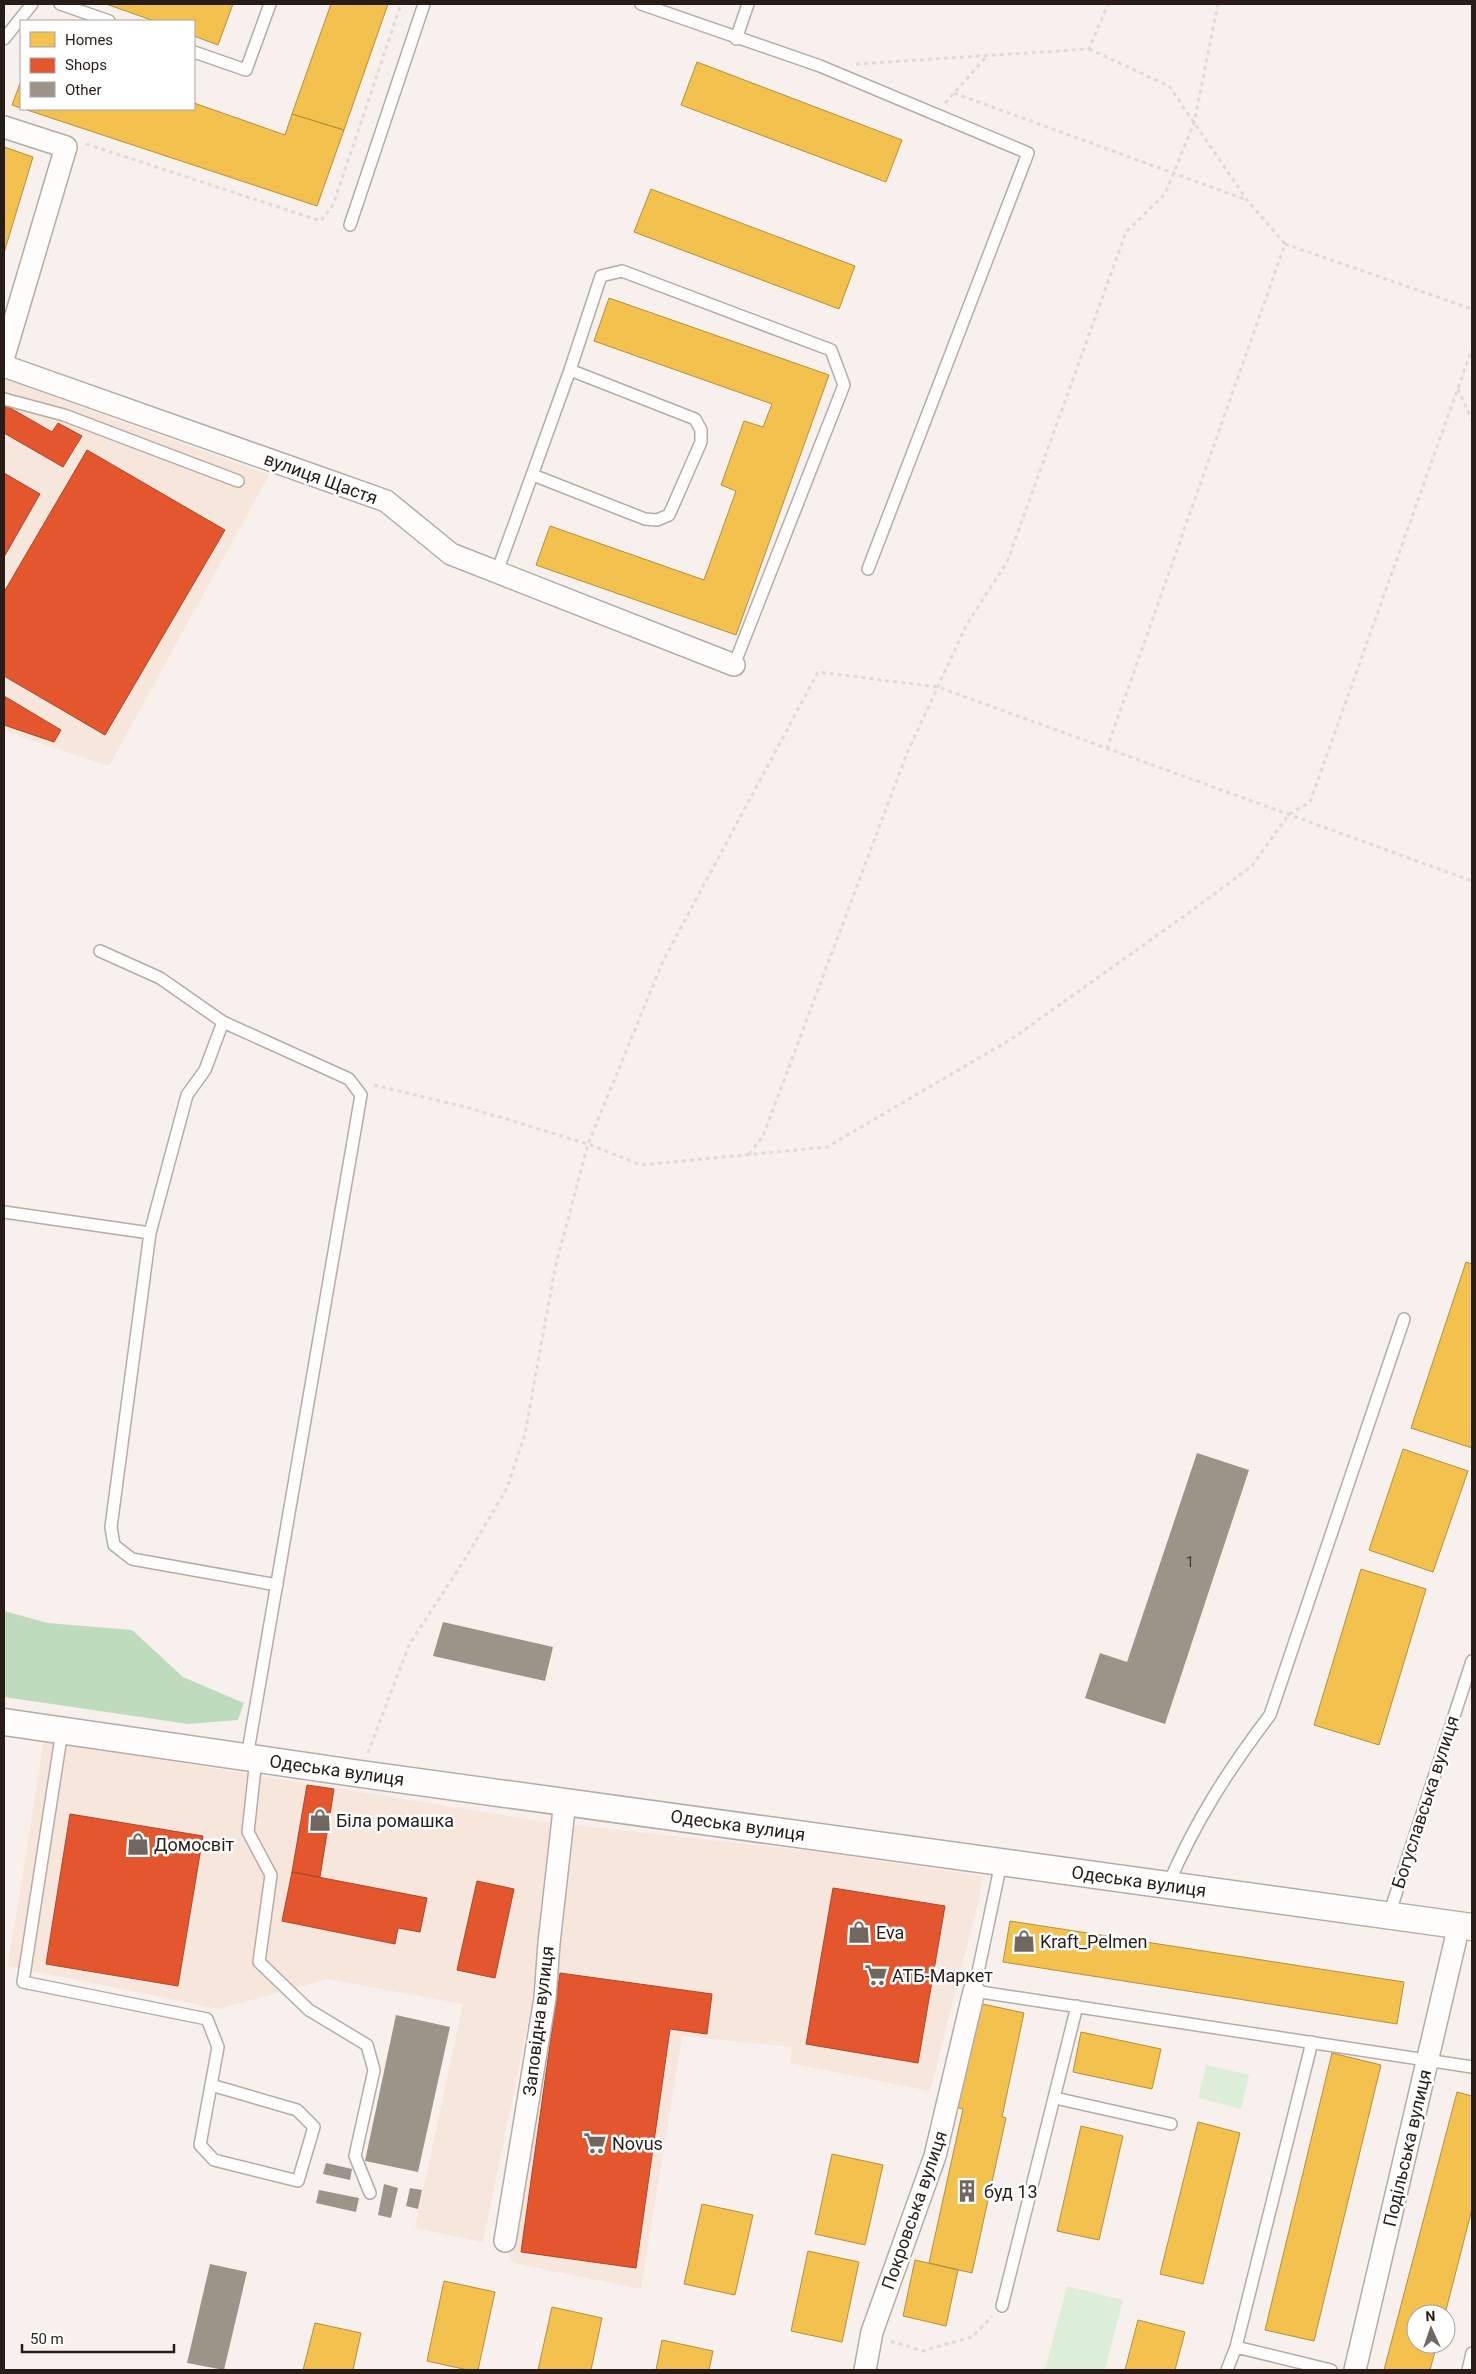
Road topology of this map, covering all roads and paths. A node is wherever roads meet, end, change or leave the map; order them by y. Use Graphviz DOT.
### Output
graph roads {
  1 [pos="32,4"];
  2 [pos="60,4"];
  3 [pos="270,4"];
  4 [pos="401,4"];
  5 [pos="424,4"];
  6 [pos="641,4"];
  7 [pos="748,4"];
  8 [pos="1108,4"];
  9 [pos="1218,4"];
  10 [pos="106,20"];
  11 [pos="736,38"];
  12 [pos="4,39"];
  13 [pos="1089,49"];
  14 [pos="195,52"];
  15 [pos="988,55"];
  16 [pos="820,66"];
  17 [pos="954,93"];
  18 [pos="935,114"];
  19 [pos="1194,123"];
  20 [pos="4,127"];
  21 [pos="66,147"];
  22 [pos="1173,173"];
  23 [pos="1247,200"];
  24 [pos="350,225"];
  25 [pos="1285,244"];
  26 [pos="1472,309"];
  27 [pos="1472,349"];
  28 [pos="4,356"];
  29 [pos="4,366"];
  30 [pos="570,370"];
  31 [pos="1458,388"];
  32 [pos="4,399"];
  33 [pos="1472,420"];
  34 [pos="532,475"];
  35 [pos="238,481"];
  36 [pos="868,569"];
  37 [pos="497,572"];
  38 [pos="734,665"];
  39 [pos="938,687"];
  40 [pos="1107,748"];
  41 [pos="1289,814"];
  42 [pos="1472,881"];
  43 [pos="100,951"];
  44 [pos="223,1022"];
  45 [pos="349,1079"];
  46 [pos="588,1144"];
  47 [pos="748,1155"];
  48 [pos="4,1212"];
  49 [pos="150,1234"];
  50 [pos="1404,1318"];
  51 [pos="277,1585"];
  52 [pos="1472,1661"];
  53 [pos="4,1722"];
  54 [pos="62,1731"];
  55 [pos="252,1758"];
  56 [pos="361,1774"];
  57 [pos="565,1800"];
  58 [pos="1000,1863"];
  59 [pos="1168,1885"];
  60 [pos="1388,1915"];
  61 [pos="1466,1926"];
  62 [pos="974,1991"];
  63 [pos="1077,2006"];
  64 [pos="1312,2042"];
  65 [pos="1428,2060"];
  66 [pos="1472,2067"];
  67 [pos="211,2085"];
  68 [pos="1055,2098"];
  69 [pos="1171,2124"];
  70 [pos="370,2194"];
  71 [pos="505,2241"];
  72 [pos="1002,2306"];
  73 [pos="872,2332"];
  74 [pos="1236,2346"];
  75 [pos="1472,2353"];
  76 [pos="865,2370"];
  77 [pos="1227,2370"];
  78 [pos="1331,2370"];
  79 [pos="1355,2370"];
  80 [pos="1468,2370"];
  1 -- 12 [label="lane"];
  2 -- 10 [label="lane"];
  3 -- 14 [label="lane"];
  4 -- 21 [label="path"];
  5 -- 24 [label="lane"];
  6 -- 11 [label="lane"];
  7 -- 11 [label="lane"];
  8 -- 13 [label="path"];
  9 -- 19 [label="path"];
  11 -- 16 [label="lane"];
  13 -- 15 [label="path"];
  13 -- 19 [label="path"];
  15 -- 16 [label="path"];
  15 -- 17 [label="path"];
  16 -- 18 [label="lane"];
  17 -- 18 [label="path"];
  17 -- 22 [label="path"];
  18 -- 36 [label="lane"];
  19 -- 22 [label="path"];
  19 -- 23 [label="path"];
  20 -- 21 [label="street"];
  21 -- 28 [label="street"];
  22 -- 23 [label="path"];
  22 -- 39 [label="path"];
  23 -- 25 [label="path"];
  25 -- 26 [label="path"];
  25 -- 40 [label="path"];
  27 -- 31 [label="path"];
  29 -- 37 [label="street, вулиця Щастя"];
  30 -- 34 [label="lane"];
  30 -- 34 [label="lane"];
  30 -- 38 [label="lane"];
  31 -- 33 [label="path"];
  31 -- 41 [label="path"];
  32 -- 35 [label="lane"];
  34 -- 37 [label="lane"];
  37 -- 38 [label="street, вулиця Щастя"];
  39 -- 40 [label="path"];
  39 -- 46 [label="path"];
  39 -- 47 [label="path"];
  40 -- 41 [label="path"];
  41 -- 42 [label="path"];
  41 -- 47 [label="path"];
  43 -- 44 [label="lane"];
  44 -- 45 [label="lane"];
  44 -- 49 [label="lane"];
  45 -- 46 [label="path"];
  45 -- 51 [label="lane"];
  46 -- 47 [label="path"];
  46 -- 56 [label="path"];
  48 -- 49 [label="lane"];
  49 -- 51 [label="lane"];
  50 -- 59 [label="lane"];
  51 -- 55 [label="lane"];
  52 -- 60 [label="lane, Богуславська вулиця"];
  53 -- 54 [label="street, Одеська вулиця"];
  54 -- 55 [label="street, Одеська вулиця"];
  54 -- 67 [label="lane"];
  55 -- 56 [label="street, Одеська вулиця"];
  55 -- 70 [label="lane"];
  56 -- 57 [label="street, Одеська вулиця"];
  57 -- 58 [label="street, Одеська вулиця"];
  57 -- 71 [label="street, Заповідна вулиця"];
  58 -- 59 [label="street, Одеська вулиця"];
  58 -- 62 [label="lane"];
  59 -- 60 [label="street, Одеська вулиця"];
  60 -- 61 [label="street, Одеська вулиця"];
  61 -- 65 [label="street, Подільська вулиця"];
  62 -- 63 [label="lane"];
  62 -- 73 [label="street, Покровська вулиця"];
  63 -- 64 [label="lane"];
  63 -- 68 [label="lane"];
  64 -- 65 [label="lane"];
  64 -- 74 [label="lane"];
  65 -- 66 [label="lane"];
  65 -- 79 [label="street, Подільська вулиця"];
  67 -- 67 [label="lane"];
  68 -- 69 [label="lane"];
  68 -- 72 [label="lane"];
  72 -- 73 [label="path"];
  73 -- 76 [label="street, Покровська вулиця"];
  74 -- 77 [label="lane"];
  74 -- 78 [label="lane"];
  75 -- 80 [label="lane"];
}
